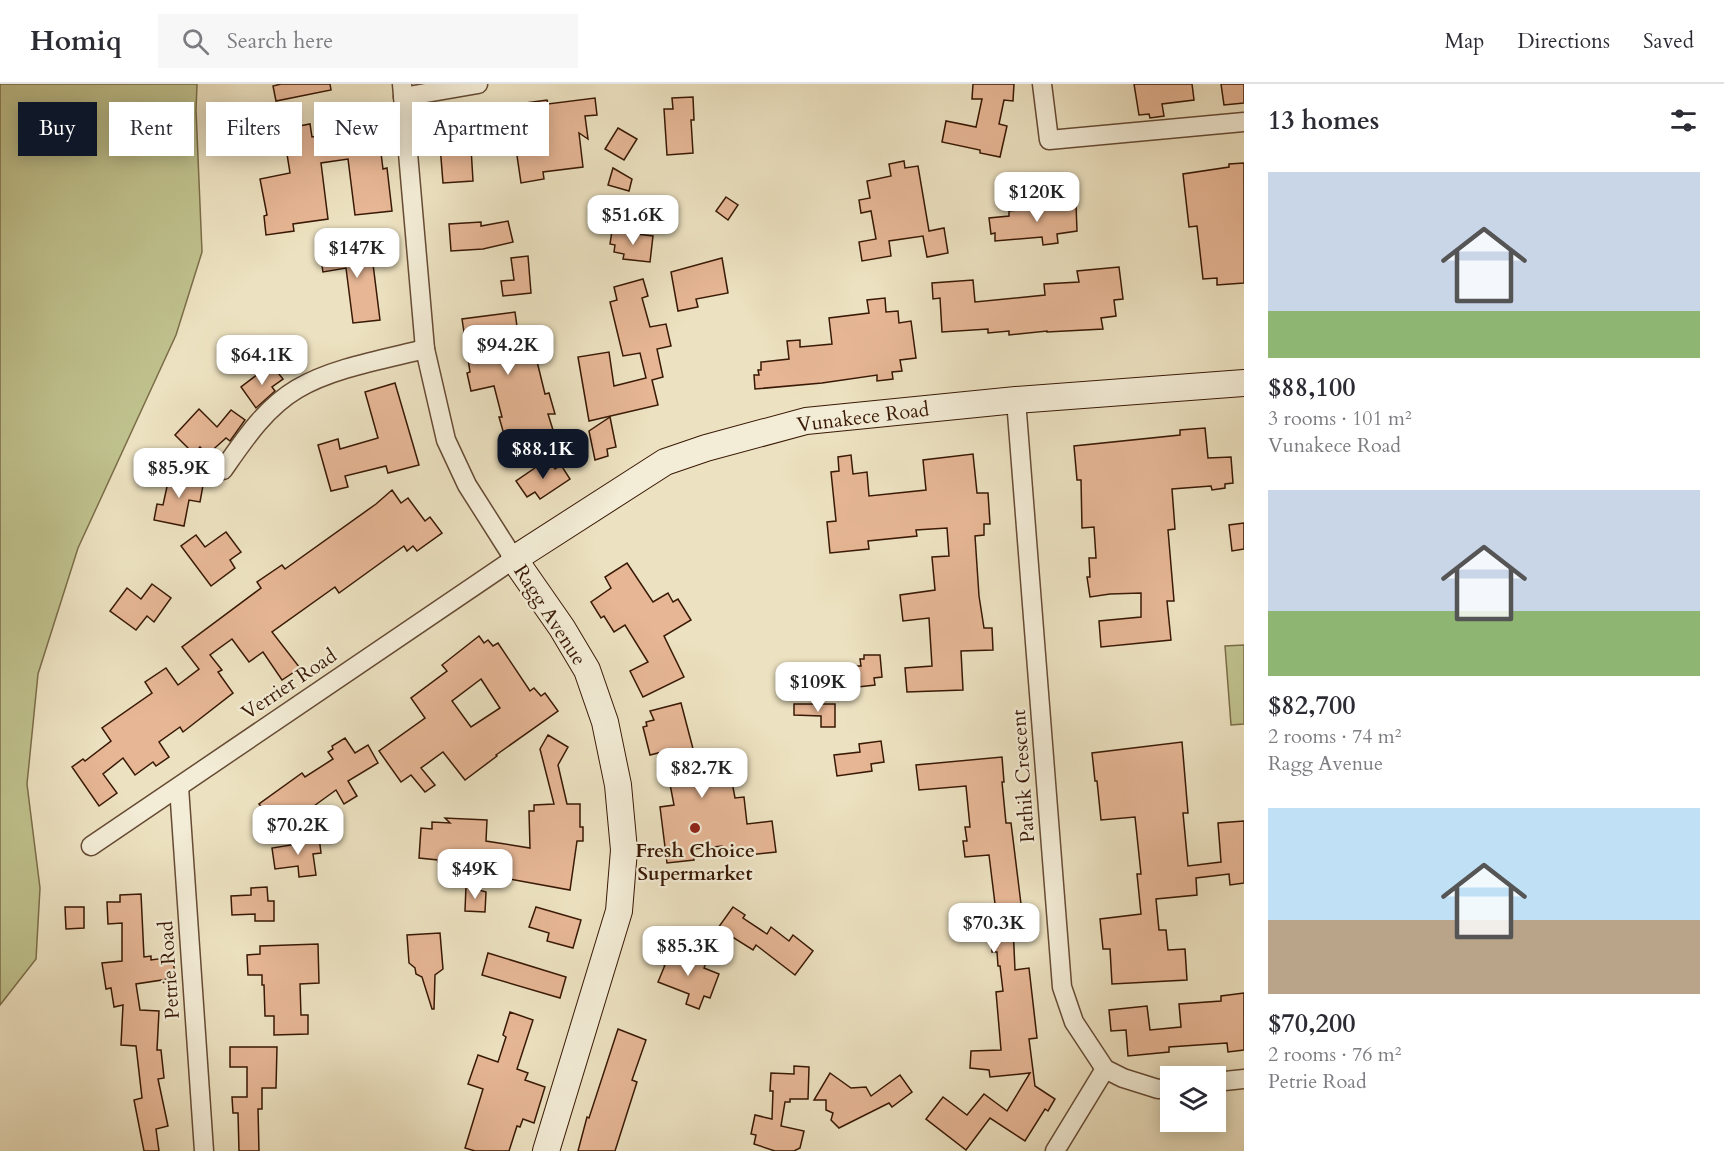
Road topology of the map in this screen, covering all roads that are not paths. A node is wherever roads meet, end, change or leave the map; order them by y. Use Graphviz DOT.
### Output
graph roads {
  1 [pos="478,84"];
  2 [pos="1042,84"];
  3 [pos="403,91"];
  4 [pos="1244,122"];
  5 [pos="425,349"];
  6 [pos="1244,383"];
  7 [pos="1016,400"];
  8 [pos="224,470"];
  9 [pos="514,559"];
  10 [pos="179,787"];
  11 [pos="91,846"];
  12 [pos="1105,1069"];
  13 [pos="1244,1079"];
  14 [pos="1226,1081"];
  15 [pos="1160,1089"];
  16 [pos="204,1151"];
  17 [pos="546,1151"];
  18 [pos="1055,1151"];
  1 -- 3 [label="street"];
  2 -- 4 [label="street"];
  3 -- 5 [label="street, Ragg Avenue"];
  5 -- 8 [label="street"];
  5 -- 9 [label="street, Ragg Avenue"];
  6 -- 7 [label="main road, Vunakece Road"];
  7 -- 9 [label="main road, Vunakece Road"];
  7 -- 12 [label="street, Pathik Crescent"];
  9 -- 10 [label="street, Verrier Road"];
  9 -- 17 [label="main road, Ragg Avenue"];
  10 -- 11 [label="street, Verrier Road"];
  10 -- 16 [label="street, Petrie Road"];
  12 -- 15 [label="street"];
  12 -- 18 [label="street"];
  13 -- 14 [label="street"];
}
